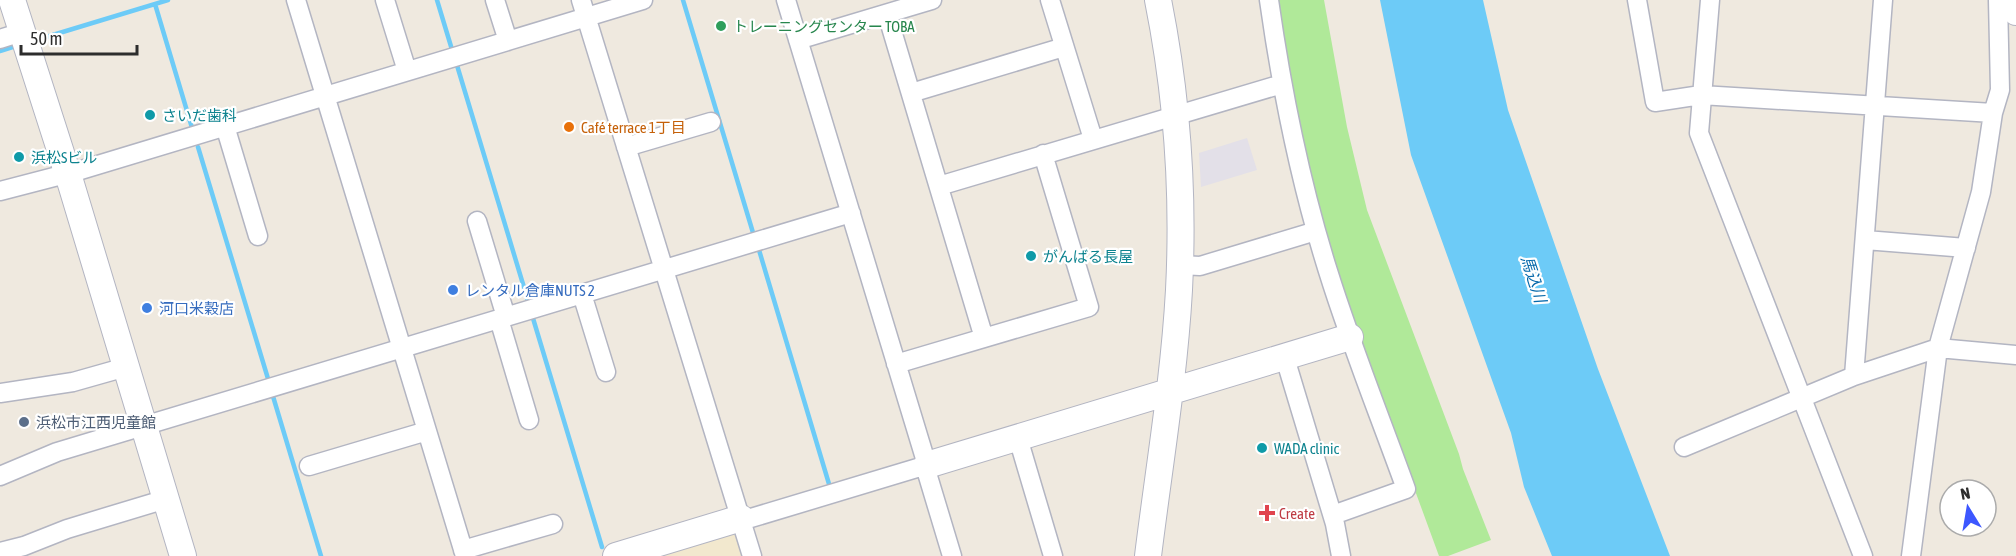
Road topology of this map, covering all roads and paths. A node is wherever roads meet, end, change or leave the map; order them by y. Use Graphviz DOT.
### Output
graph roads {
  1 [pos="12,0"];
  2 [pos="296,0"];
  3 [pos="385,0"];
  4 [pos="495,0"];
  5 [pos="643,0"];
  6 [pos="786,0"];
  7 [pos="932,0"];
  8 [pos="1050,0"];
  9 [pos="1158,0"];
  10 [pos="1269,0"];
  11 [pos="1637,0"];
  12 [pos="1710,0"];
  13 [pos="1883,0"];
  14 [pos="1998,0"];
  15 [pos="2012,0"];
  16 [pos="584,8"];
  17 [pos="2016,12"];
  18 [pos="886,14"];
  19 [pos="18,39"];
  20 [pos="798,40"];
  21 [pos="508,41"];
  22 [pos="1065,47"];
  23 [pos="407,71"];
  24 [pos="1282,84"];
  25 [pos="911,93"];
  26 [pos="1701,95"];
  27 [pos="326,96"];
  28 [pos="1875,107"];
  29 [pos="1993,113"];
  30 [pos="1176,114"];
  31 [pos="711,122"];
  32 [pos="225,126"];
  33 [pos="1093,140"];
  34 [pos="626,147"];
  35 [pos="1043,154"];
  36 [pos="68,173"];
  37 [pos="939,186"];
  38 [pos="0,190"];
  39 [pos="851,213"];
  40 [pos="477,221"];
  41 [pos="1316,231"];
  42 [pos="258,236"];
  43 [pos="1865,240"];
  44 [pos="1966,248"];
  45 [pos="1180,265"];
  46 [pos="663,270"];
  47 [pos="582,294"];
  48 [pos="502,318"];
  49 [pos="1350,337"];
  50 [pos="984,338"];
  51 [pos="402,348"];
  52 [pos="1938,348"];
  53 [pos="2016,356"];
  54 [pos="1285,358"];
  55 [pos="896,364"];
  56 [pos="126,367"];
  57 [pos="606,372"];
  58 [pos="1854,376"];
  59 [pos="0,393"];
  60 [pos="1168,393"];
  61 [pos="1800,398"];
  62 [pos="529,420"];
  63 [pos="144,426"];
  64 [pos="427,431"];
  65 [pos="1017,438"];
  66 [pos="1684,447"];
  67 [pos="927,465"];
  68 [pos="309,466"];
  69 [pos="0,476"];
  70 [pos="166,499"];
  71 [pos="1333,515"];
  72 [pos="741,520"];
  73 [pos="553,524"];
  74 [pos="0,552"];
  75 [pos="464,553"];
  76 [pos="183,556"];
  77 [pos="616,556"];
  78 [pos="752,556"];
  79 [pos="951,556"];
  80 [pos="1053,556"];
  81 [pos="1148,556"];
  82 [pos="1341,556"];
  83 [pos="1863,556"];
  84 [pos="1911,556"];
  1 -- 19 [label="street"];
  2 -- 27 [label="street"];
  3 -- 23 [label="street"];
  4 -- 21 [label="street"];
  5 -- 16 [label="street"];
  6 -- 20 [label="street"];
  7 -- 18 [label="street"];
  8 -- 22 [label="street"];
  9 -- 30 [label="street"];
  10 -- 24 [label="street"];
  11 -- 26 [label="street"];
  12 -- 26 [label="street"];
  13 -- 28 [label="street"];
  14 -- 29 [label="street"];
  15 -- 17 [label="street"];
  16 -- 21 [label="street"];
  16 -- 34 [label="street"];
  18 -- 20 [label="street"];
  18 -- 25 [label="street"];
  19 -- 36 [label="street"];
  20 -- 39 [label="street"];
  21 -- 23 [label="street"];
  22 -- 25 [label="street"];
  22 -- 33 [label="street"];
  23 -- 27 [label="street"];
  24 -- 30 [label="street"];
  24 -- 41 [label="street"];
  25 -- 37 [label="street"];
  26 -- 28 [label="street"];
  26 -- 61 [label="street"];
  27 -- 32 [label="street"];
  27 -- 51 [label="street"];
  28 -- 29 [label="street"];
  28 -- 43 [label="street"];
  29 -- 44 [label="street"];
  30 -- 33 [label="street"];
  30 -- 45 [label="street"];
  31 -- 34 [label="street"];
  32 -- 36 [label="street"];
  32 -- 42 [label="street"];
  33 -- 35 [label="street"];
  34 -- 46 [label="street"];
  35 -- 37 [label="street"];
  35 -- 50 [label="street"];
  36 -- 38 [label="street"];
  36 -- 56 [label="street"];
  37 -- 50 [label="street"];
  39 -- 46 [label="street"];
  39 -- 55 [label="street"];
  40 -- 48 [label="street"];
  41 -- 45 [label="street"];
  41 -- 49 [label="street"];
  43 -- 44 [label="street"];
  43 -- 58 [label="street"];
  44 -- 52 [label="street"];
  45 -- 60 [label="street"];
  46 -- 47 [label="street"];
  46 -- 72 [label="street"];
  47 -- 48 [label="street"];
  47 -- 57 [label="street"];
  48 -- 51 [label="street"];
  48 -- 62 [label="street"];
  49 -- 54 [label="street"];
  49 -- 71 [label="street"];
  50 -- 55 [label="street"];
  51 -- 63 [label="street"];
  51 -- 64 [label="street"];
  52 -- 53 [label="street"];
  52 -- 58 [label="street"];
  52 -- 84 [label="street"];
  54 -- 60 [label="street"];
  54 -- 71 [label="street"];
  55 -- 67 [label="street"];
  56 -- 59 [label="street"];
  56 -- 63 [label="street"];
  58 -- 61 [label="street"];
  60 -- 65 [label="street"];
  60 -- 81 [label="street"];
  61 -- 66 [label="street"];
  61 -- 83 [label="street"];
  63 -- 69 [label="street"];
  63 -- 70 [label="street"];
  64 -- 68 [label="street"];
  64 -- 75 [label="street"];
  65 -- 67 [label="street"];
  65 -- 80 [label="street"];
  67 -- 72 [label="street"];
  67 -- 79 [label="street"];
  70 -- 74 [label="street"];
  70 -- 76 [label="street"];
  71 -- 82 [label="street"];
  72 -- 77 [label="street"];
  72 -- 78 [label="street"];
  73 -- 75 [label="street"];
}
